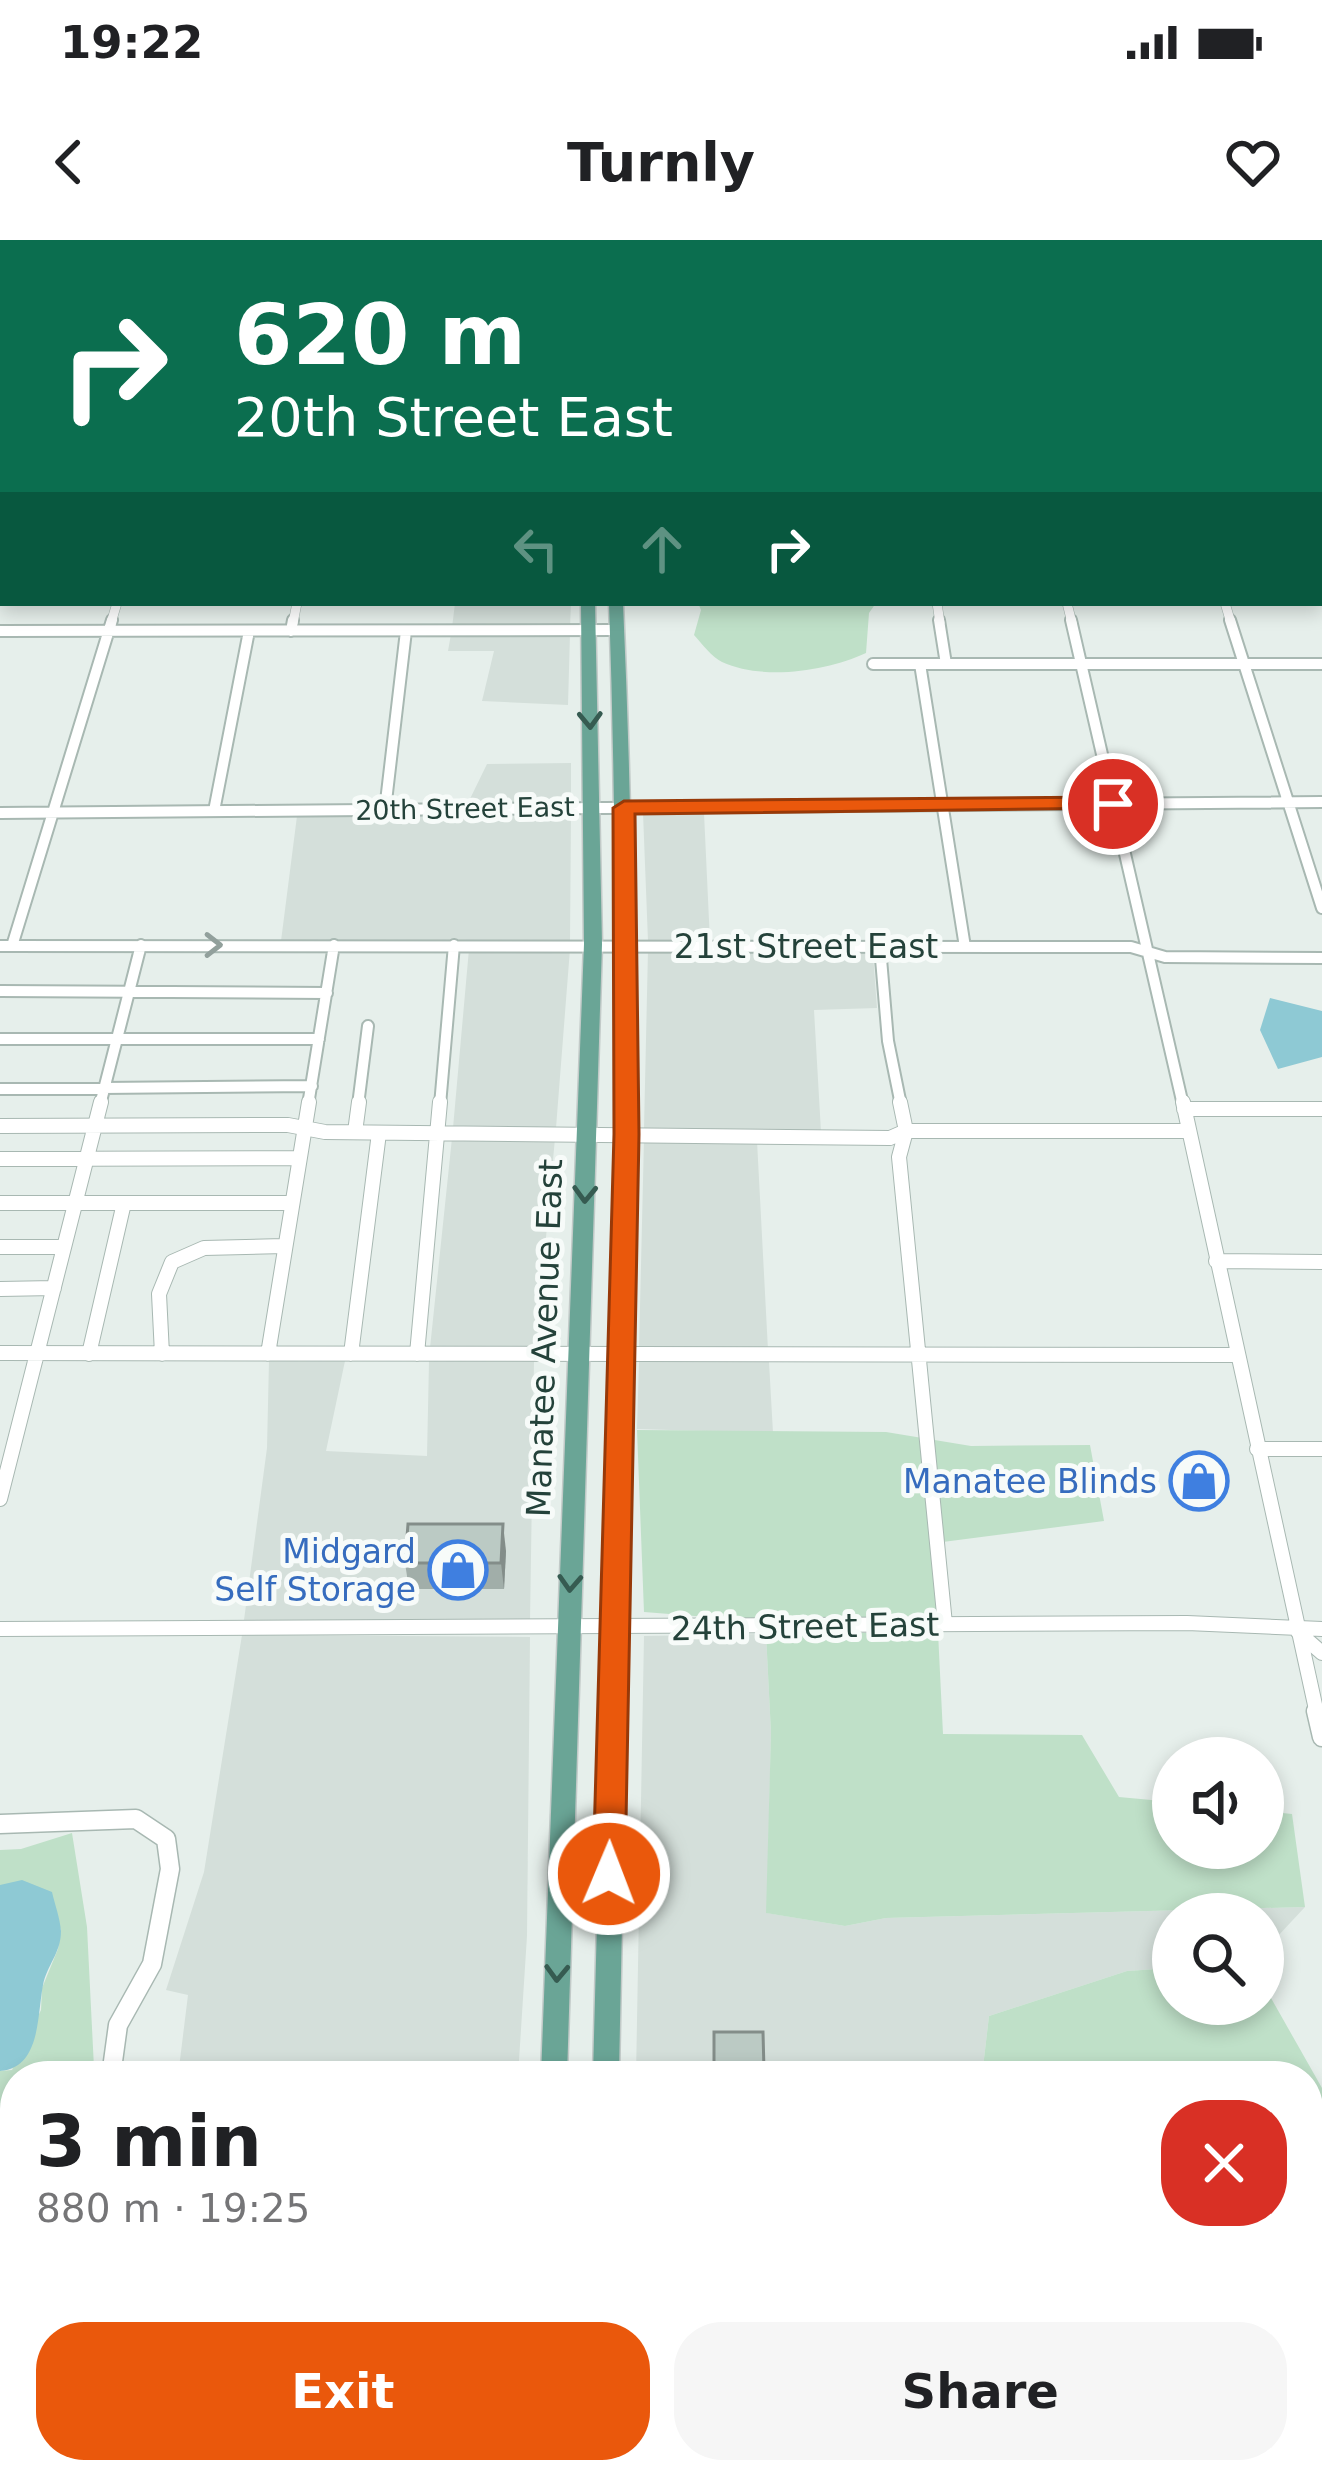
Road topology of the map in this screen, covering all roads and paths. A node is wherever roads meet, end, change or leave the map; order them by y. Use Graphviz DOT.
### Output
graph roads {
  1 [pos="116,606"];
  2 [pos="296,606"];
  3 [pos="587,606"];
  4 [pos="616,606"];
  5 [pos="937,606"];
  6 [pos="1068,606"];
  7 [pos="1226,606"];
  8 [pos="616,630"];
  9 [pos="0,631"];
  10 [pos="108,631"];
  11 [pos="249,631"];
  12 [pos="291,631"];
  13 [pos="406,631"];
  14 [pos="588,631"];
  15 [pos="873,664"];
  16 [pos="920,664"];
  17 [pos="946,664"];
  18 [pos="1082,664"];
  19 [pos="1244,664"];
  20 [pos="1322,664"];
  21 [pos="1289,802"];
  22 [pos="1322,802"];
  23 [pos="1113,804"];
  24 [pos="941,805"];
  25 [pos="592,808"];
  26 [pos="624,808"];
  27 [pos="386,810"];
  28 [pos="214,812"];
  29 [pos="0,813"];
  30 [pos="49,813"];
  31 [pos="1322,908"];
  32 [pos="593,944"];
  33 [pos="141,945"];
  34 [pos="334,945"];
  35 [pos="454,945"];
  36 [pos="6,946"];
  37 [pos="626,946"];
  38 [pos="880,946"];
  39 [pos="965,947"];
  40 [pos="1150,952"];
  41 [pos="1322,958"];
  42 [pos="0,991"];
  43 [pos="129,992"];
  44 [pos="327,993"];
  45 [pos="368,1025"];
  46 [pos="0,1039"];
  47 [pos="117,1039"];
  48 [pos="319,1039"];
  49 [pos="312,1086"];
  50 [pos="105,1088"];
  51 [pos="0,1089"];
  52 [pos="1184,1108"];
  53 [pos="1322,1109"];
  54 [pos="0,1126"];
  55 [pos="95,1126"];
  56 [pos="305,1128"];
  57 [pos="906,1131"];
  58 [pos="1187,1131"];
  59 [pos="355,1132"];
  60 [pos="379,1132"];
  61 [pos="438,1133"];
  62 [pos="587,1133"];
  63 [pos="626,1134"];
  64 [pos="299,1158"];
  65 [pos="0,1159"];
  66 [pos="86,1159"];
  67 [pos="0,1203"];
  68 [pos="76,1203"];
  69 [pos="124,1203"];
  70 [pos="291,1203"];
  71 [pos="0,1246"];
  72 [pos="64,1246"];
  73 [pos="284,1246"];
  74 [pos="1216,1262"];
  75 [pos="1322,1262"];
  76 [pos="54,1288"];
  77 [pos="0,1289"];
  78 [pos="37,1353"];
  79 [pos="0,1354"];
  80 [pos="89,1354"];
  81 [pos="162,1354"];
  82 [pos="268,1354"];
  83 [pos="351,1354"];
  84 [pos="417,1354"];
  85 [pos="580,1354"];
  86 [pos="622,1355"];
  87 [pos="1237,1355"];
  88 [pos="917,1357"];
  89 [pos="1257,1449"];
  90 [pos="1322,1449"];
  91 [pos="0,1499"];
  92 [pos="945,1624"];
  93 [pos="613,1628"];
  94 [pos="0,1629"];
  95 [pos="568,1629"];
  96 [pos="1322,1629"];
  97 [pos="1298,1632"];
  98 [pos="1322,1653"];
  99 [pos="1322,1738"];
  100 [pos="0,1824"];
  101 [pos="113,2061"];
  102 [pos="554,2061"];
  103 [pos="606,2061"];
  1 -- 10 [label="street"];
  2 -- 12 [label="street"];
  3 -- 14 [label="main road, Manatee Avenue East"];
  4 -- 8 [label="main road"];
  5 -- 17 [label="street"];
  6 -- 18 [label="street"];
  7 -- 19 [label="street"];
  8 -- 14 [label="street"];
  8 -- 26 [label="main road"];
  9 -- 10 [label="street"];
  10 -- 11 [label="street"];
  10 -- 30 [label="street"];
  11 -- 12 [label="street"];
  11 -- 28 [label="street"];
  12 -- 13 [label="street"];
  13 -- 14 [label="street"];
  13 -- 27 [label="street"];
  14 -- 25 [label="main road, Manatee Avenue East, one-way"];
  15 -- 16 [label="street"];
  16 -- 17 [label="street"];
  16 -- 24 [label="street"];
  17 -- 18 [label="street"];
  18 -- 19 [label="street"];
  18 -- 23 [label="street"];
  19 -- 20 [label="street"];
  19 -- 21 [label="street"];
  21 -- 22 [label="street, 20th Street East"];
  21 -- 23 [label="street, 20th Street East"];
  21 -- 31 [label="street"];
  23 -- 24 [label="street, 20th Street East"];
  23 -- 40 [label="street"];
  24 -- 26 [label="street, 20th Street East"];
  24 -- 39 [label="street"];
  25 -- 26 [label="street, 20th Street East"];
  25 -- 27 [label="street, 20th Street East"];
  25 -- 32 [label="main road, Manatee Avenue East"];
  26 -- 37 [label="main road"];
  27 -- 28 [label="street, 20th Street East"];
  28 -- 30 [label="street, 20th Street East"];
  29 -- 30 [label="street, 20th Street East"];
  30 -- 36 [label="street"];
  32 -- 35 [label="street, 21st Street East"];
  32 -- 37 [label="street, 21st Street East"];
  32 -- 62 [label="main road, Manatee Avenue East"];
  33 -- 34 [label="street, 21st Street East, one-way"];
  33 -- 36 [label="street, 21st Street East"];
  33 -- 43 [label="street"];
  34 -- 35 [label="street, 21st Street East"];
  34 -- 44 [label="street"];
  35 -- 61 [label="street"];
  37 -- 38 [label="street, 21st Street East"];
  37 -- 63 [label="main road"];
  38 -- 39 [label="street, 21st Street East"];
  38 -- 57 [label="street"];
  39 -- 40 [label="street, 21st Street East"];
  40 -- 41 [label="street, 21st Street East"];
  40 -- 52 [label="street"];
  42 -- 43 [label="street"];
  43 -- 44 [label="street"];
  43 -- 47 [label="street"];
  44 -- 48 [label="street"];
  45 -- 59 [label="street"];
  46 -- 47 [label="street"];
  47 -- 48 [label="street"];
  47 -- 50 [label="street"];
  48 -- 49 [label="street"];
  49 -- 50 [label="street"];
  49 -- 56 [label="street"];
  50 -- 51 [label="street"];
  50 -- 55 [label="street"];
  52 -- 53 [label="street"];
  52 -- 58 [label="street"];
  54 -- 55 [label="street"];
  55 -- 56 [label="street"];
  55 -- 66 [label="street"];
  56 -- 59 [label="street"];
  56 -- 64 [label="street"];
  57 -- 58 [label="street"];
  57 -- 63 [label="street"];
  57 -- 88 [label="street"];
  58 -- 74 [label="street"];
  59 -- 60 [label="street"];
  60 -- 61 [label="street"];
  60 -- 83 [label="street"];
  61 -- 62 [label="street"];
  61 -- 84 [label="street"];
  62 -- 63 [label="street"];
  62 -- 85 [label="main road, Manatee Avenue East, one-way"];
  63 -- 86 [label="main road"];
  64 -- 66 [label="street"];
  64 -- 70 [label="street"];
  65 -- 66 [label="street"];
  66 -- 68 [label="street"];
  67 -- 68 [label="street"];
  68 -- 69 [label="street"];
  68 -- 72 [label="street"];
  69 -- 70 [label="street"];
  69 -- 80 [label="street"];
  70 -- 73 [label="street"];
  71 -- 72 [label="street"];
  72 -- 76 [label="street"];
  73 -- 81 [label="street"];
  73 -- 82 [label="street"];
  74 -- 75 [label="street"];
  74 -- 87 [label="street"];
  76 -- 77 [label="street"];
  76 -- 78 [label="street"];
  78 -- 79 [label="street"];
  78 -- 80 [label="street"];
  78 -- 91 [label="street"];
  80 -- 81 [label="street"];
  81 -- 82 [label="street"];
  82 -- 83 [label="street"];
  83 -- 84 [label="street"];
  84 -- 85 [label="street"];
  85 -- 86 [label="street"];
  85 -- 95 [label="main road, Manatee Avenue East, one-way"];
  86 -- 88 [label="street"];
  86 -- 93 [label="main road"];
  87 -- 88 [label="street"];
  87 -- 89 [label="street"];
  88 -- 92 [label="street"];
  89 -- 90 [label="street"];
  89 -- 97 [label="street"];
  92 -- 93 [label="street, 24th Street East"];
  92 -- 97 [label="street, 24th Street East"];
  93 -- 95 [label="street, 24th Street East"];
  93 -- 103 [label="main road"];
  94 -- 95 [label="street, 24th Street East"];
  95 -- 102 [label="main road, Manatee Avenue East, one-way"];
  96 -- 97 [label="street, 24th Street East"];
  97 -- 98 [label="street"];
  97 -- 99 [label="street"];
  100 -- 101 [label="street"];
}
